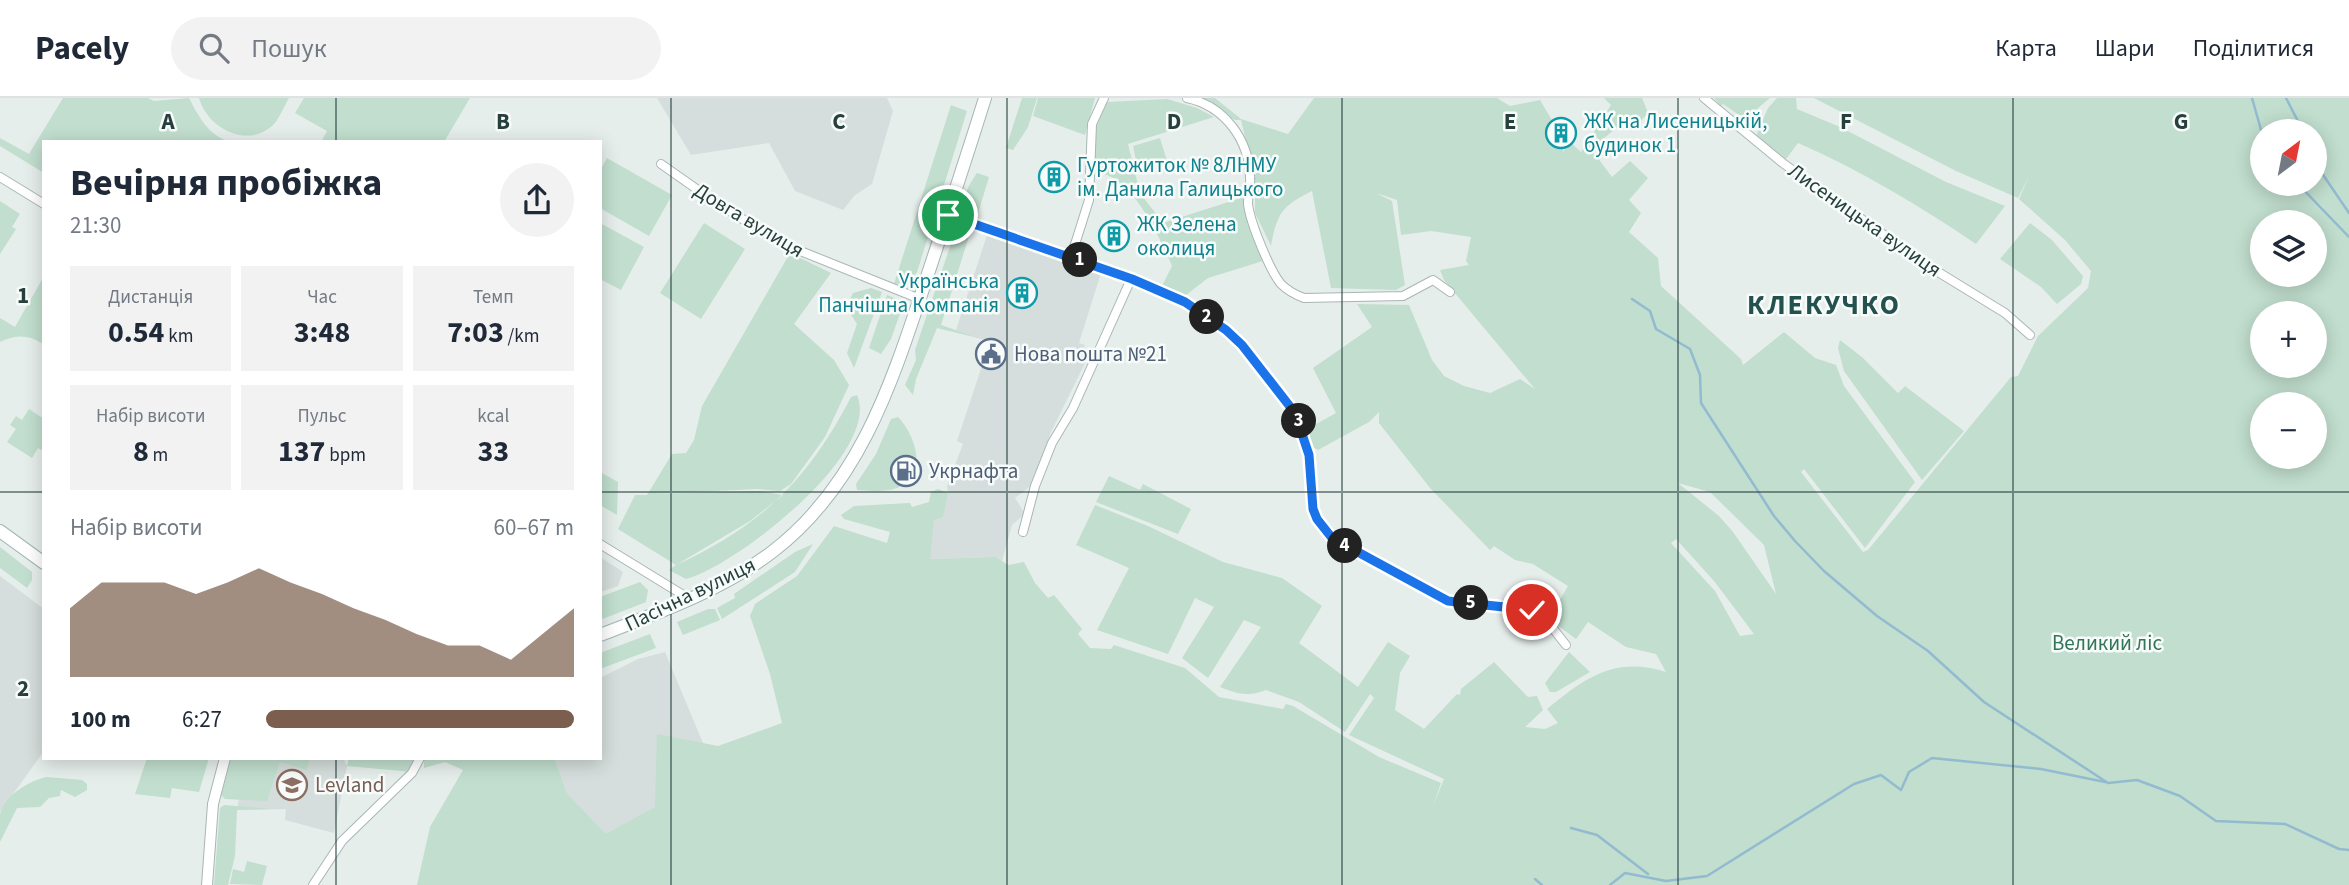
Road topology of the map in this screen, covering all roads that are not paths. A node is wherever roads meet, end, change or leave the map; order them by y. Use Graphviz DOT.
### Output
graph roads {
  1 [pos="985,98"];
  2 [pos="1104,98"];
  3 [pos="1187,98"];
  4 [pos="1704,98"];
  5 [pos="661,164"];
  6 [pos="0,177"];
  7 [pos="42,203"];
  8 [pos="948,215"];
  9 [pos="1071,257"];
  10 [pos="1132,279"];
  11 [pos="1450,292"];
  12 [pos="920,299"];
  13 [pos="2030,335"];
  14 [pos="0,531"];
  15 [pos="1023,532"];
  16 [pos="602,545"];
  17 [pos="42,562"];
  18 [pos="688,598"];
  19 [pos="602,634"];
  20 [pos="1566,645"];
  21 [pos="224,760"];
  22 [pos="419,760"];
  23 [pos="207,885"];
  24 [pos="313,885"];
  1 -- 8 [label="main road, Пасічна вулиця"];
  2 -- 9 [label="street"];
  3 -- 11 [label="street"];
  4 -- 13 [label="street, Лисеницька вулиця"];
  5 -- 12 [label="street, Довга вулиця"];
  6 -- 7 [label="street"];
  8 -- 9 [label="street"];
  8 -- 12 [label="main road, Пасічна вулиця"];
  9 -- 10 [label="street"];
  10 -- 15 [label="street"];
  10 -- 20 [label="street"];
  12 -- 18 [label="main road, Пасічна вулиця"];
  14 -- 17 [label="main road"];
  16 -- 18 [label="street"];
  18 -- 19 [label="main road, Пасічна вулиця"];
  21 -- 23 [label="street"];
  22 -- 24 [label="street"];
}
